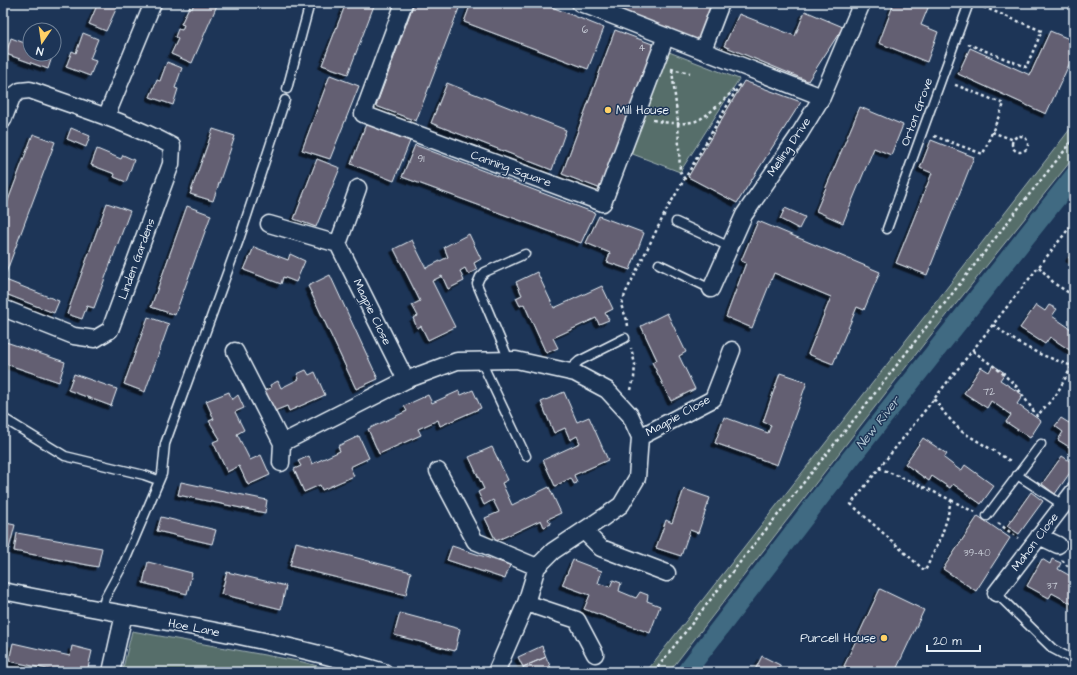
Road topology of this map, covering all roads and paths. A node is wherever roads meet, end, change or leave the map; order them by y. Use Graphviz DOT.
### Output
graph roads {
  1 [pos="153,3"];
  2 [pos="310,3"];
  3 [pos="404,3"];
  4 [pos="580,3"];
  5 [pos="721,3"];
  6 [pos="862,3"];
  7 [pos="969,3"];
  8 [pos="975,3"];
  9 [pos="666,36"];
  10 [pos="956,39"];
  11 [pos="703,50"];
  12 [pos="671,64"];
  13 [pos="749,68"];
  14 [pos="941,80"];
  15 [pos="738,87"];
  16 [pos="287,88"];
  17 [pos="822,97"];
  18 [pos="285,100"];
  19 [pos="636,116"];
  20 [pos="106,117"];
  21 [pos="3,120"];
  22 [pos="678,122"];
  23 [pos="922,132"];
  24 [pos="992,132"];
  25 [pos="1074,139"];
  26 [pos="1014,140"];
  27 [pos="684,178"];
  28 [pos="358,188"];
  29 [pos="676,222"];
  30 [pos="1074,222"];
  31 [pos="269,224"];
  32 [pos="887,229"];
  33 [pos="338,244"];
  34 [pos="730,247"];
  35 [pos="525,254"];
  36 [pos="659,264"];
  37 [pos="1038,267"];
  38 [pos="711,289"];
  39 [pos="1074,296"];
  40 [pos="3,308"];
  41 [pos="993,325"];
  42 [pos="628,327"];
  43 [pos="625,338"];
  44 [pos="631,347"];
  45 [pos="732,350"];
  46 [pos="235,351"];
  47 [pos="972,351"];
  48 [pos="509,360"];
  49 [pos="481,361"];
  50 [pos="1073,366"];
  51 [pos="567,371"];
  52 [pos="406,380"];
  53 [pos="934,399"];
  54 [pos="630,415"];
  55 [pos="3,418"];
  56 [pos="640,437"];
  57 [pos="282,444"];
  58 [pos="1041,444"];
  59 [pos="526,456"];
  60 [pos="281,463"];
  61 [pos="879,468"];
  62 [pos="438,471"];
  63 [pos="1020,472"];
  64 [pos="158,480"];
  65 [pos="1074,491"];
  66 [pos="1063,505"];
  67 [pos="987,516"];
  68 [pos="584,531"];
  69 [pos="1039,536"];
  70 [pos="1058,545"];
  71 [pos="538,567"];
  72 [pos="667,573"];
  73 [pos="3,591"];
  74 [pos="996,593"];
  75 [pos="526,603"];
  76 [pos="102,610"];
  77 [pos="124,614"];
  78 [pos="595,654"];
  79 [pos="1074,660"];
  80 [pos="110,672"];
  81 [pos="384,672"];
  82 [pos="496,672"];
  83 [pos="654,672"];
  1 -- 20 [label="street"];
  2 -- 16 [label="lane"];
  3 -- 19 [label="street, Canning Square"];
  4 -- 9 [label="street"];
  5 -- 11 [label="street"];
  6 -- 17 [label="street, Melling Drive"];
  7 -- 10 [label="lane, Orton Grove"];
  8 -- 10 [label="path"];
  9 -- 11 [label="street"];
  9 -- 19 [label="street, Canning Square"];
  10 -- 14 [label="lane, Orton Grove"];
  11 -- 13 [label="street"];
  12 -- 22 [label="path"];
  13 -- 15 [label="path"];
  13 -- 17 [label="street"];
  14 -- 23 [label="lane, Orton Grove"];
  14 -- 24 [label="path"];
  15 -- 22 [label="path"];
  15 -- 27 [label="path"];
  17 -- 34 [label="street, Melling Drive"];
  18 -- 64 [label="lane"];
  19 -- 22 [label="path"];
  20 -- 21 [label="street, Linden Gardens"];
  20 -- 40 [label="street, Linden Gardens"];
  22 -- 27 [label="path"];
  23 -- 24 [label="path"];
  23 -- 32 [label="lane, Orton Grove"];
  24 -- 26 [label="path"];
  25 -- 83 [label="path"];
  26 -- 26 [label="path"];
  27 -- 42 [label="path"];
  28 -- 33 [label="street"];
  29 -- 34 [label="lane"];
  30 -- 37 [label="path"];
  31 -- 33 [label="street"];
  33 -- 52 [label="street, Magpie Close"];
  34 -- 38 [label="street, Melling Drive"];
  35 -- 48 [label="lane"];
  36 -- 38 [label="lane"];
  37 -- 39 [label="path"];
  37 -- 41 [label="path"];
  41 -- 47 [label="path"];
  41 -- 50 [label="path"];
  43 -- 51 [label="lane"];
  44 -- 54 [label="path"];
  45 -- 56 [label="street, Magpie Close"];
  46 -- 57 [label="street"];
  47 -- 50 [label="path"];
  47 -- 53 [label="path"];
  48 -- 49 [label="street, Magpie Close"];
  48 -- 51 [label="street, Magpie Close"];
  49 -- 52 [label="street, Magpie Close"];
  49 -- 59 [label="lane"];
  51 -- 54 [label="street, Magpie Close"];
  52 -- 57 [label="street, Magpie Close"];
  53 -- 61 [label="path"];
  53 -- 63 [label="path"];
  54 -- 56 [label="street, Magpie Close"];
  55 -- 64 [label="lane"];
  56 -- 68 [label="street, Magpie Close"];
  57 -- 60 [label="street"];
  58 -- 63 [label="lane"];
  61 -- 61 [label="path"];
  62 -- 71 [label="street"];
  63 -- 66 [label="lane"];
  63 -- 67 [label="lane"];
  64 -- 76 [label="lane"];
  65 -- 66 [label="street, Mahon Close"];
  66 -- 69 [label="street, Mahon Close"];
  68 -- 71 [label="street, Magpie Close"];
  68 -- 72 [label="street"];
  69 -- 70 [label="street"];
  69 -- 74 [label="street, Mahon Close"];
  71 -- 75 [label="street, Magpie Close"];
  73 -- 76 [label="street, Hoe Lane"];
  74 -- 79 [label="lane"];
  75 -- 78 [label="street"];
  75 -- 82 [label="street, Magpie Close"];
  76 -- 77 [label="street, Hoe Lane"];
  77 -- 80 [label="street"];
  77 -- 81 [label="street, Hoe Lane"];
}
